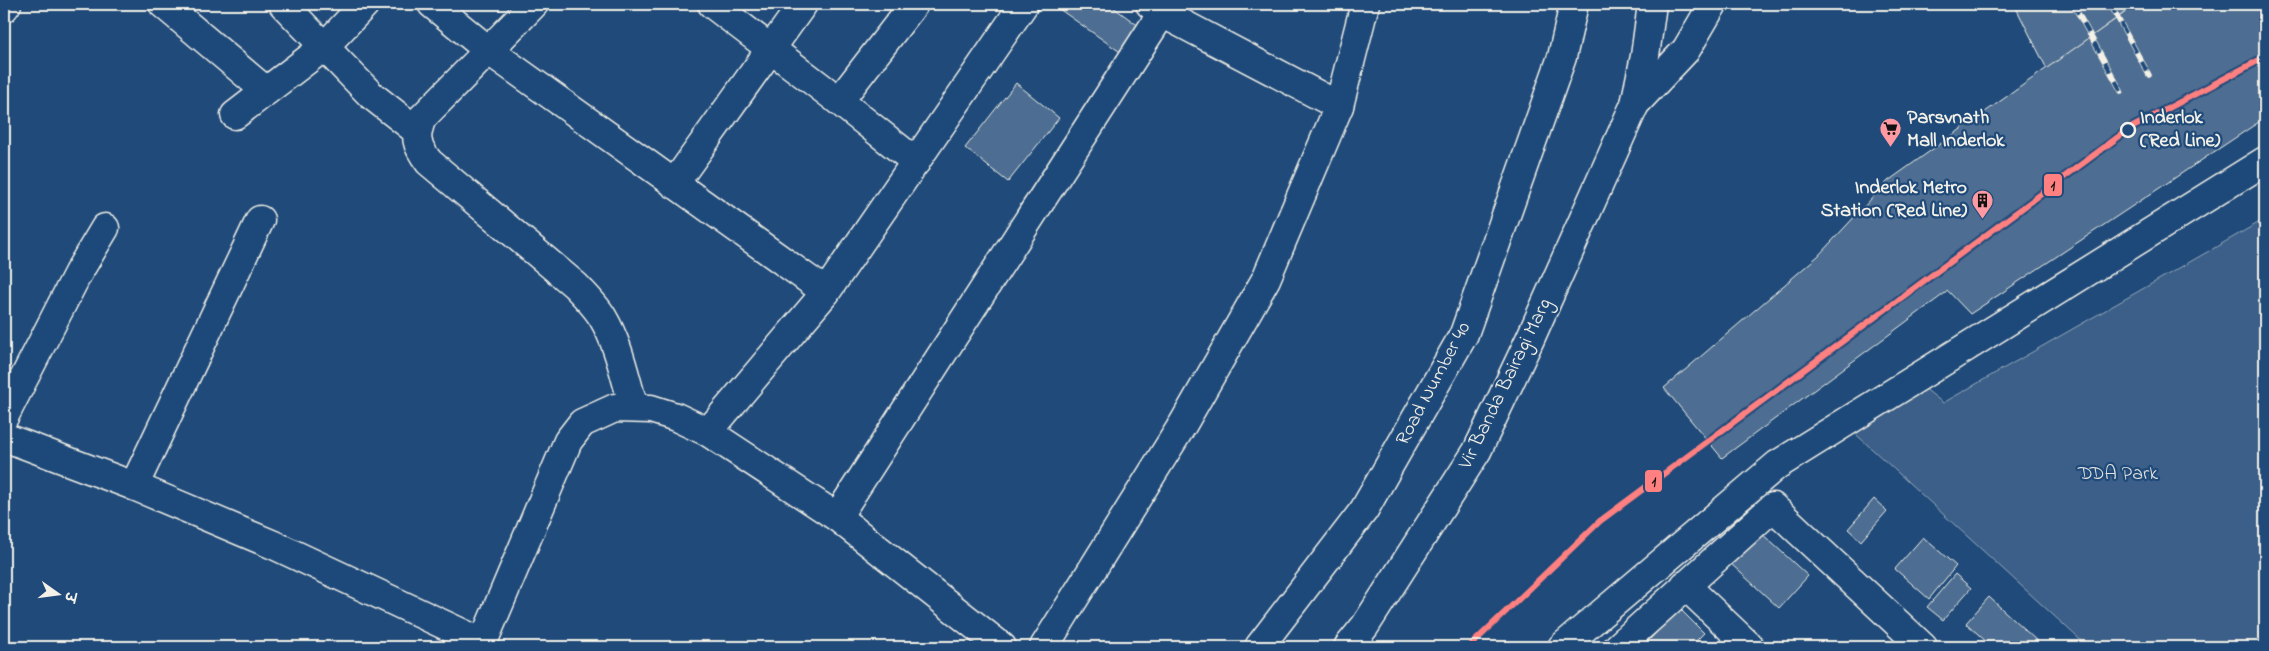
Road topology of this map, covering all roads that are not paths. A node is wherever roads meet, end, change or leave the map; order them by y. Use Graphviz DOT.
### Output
graph roads {
  1 [pos="7,4"];
  2 [pos="162,4"];
  3 [pos="283,4"];
  4 [pos="365,4"];
  5 [pos="432,4"];
  6 [pos="534,4"];
  7 [pos="712,4"];
  8 [pos="803,4"];
  9 [pos="914,4"];
  10 [pos="1024,4"];
  11 [pos="1365,4"];
  12 [pos="1574,4"];
  13 [pos="1652,4"];
  14 [pos="1714,4"];
  15 [pos="4,8"];
  16 [pos="1156,8"];
  17 [pos="324,48"];
  18 [pos="771,49"];
  19 [pos="488,50"];
  20 [pos="266,92"];
  21 [pos="839,100"];
  22 [pos="1635,104"];
  23 [pos="1339,106"];
  24 [pos="235,115"];
  25 [pos="417,131"];
  26 [pos="2265,161"];
  27 [pos="916,162"];
  28 [pos="674,184"];
  29 [pos="260,220"];
  30 [pos="105,228"];
  31 [pos="826,292"];
  32 [pos="634,407"];
  33 [pos="4,417"];
  34 [pos="708,432"];
  35 [pos="4,437"];
  36 [pos="134,486"];
  37 [pos="837,517"];
  38 [pos="1685,585"];
  39 [pos="482,645"];
  40 [pos="1002,647"];
  41 [pos="1044,647"];
  42 [pos="1259,647"];
  43 [pos="1348,647"];
  44 [pos="1562,647"];
  45 [pos="1618,647"];
  46 [pos="1750,647"];
  47 [pos="1923,647"];
  1 -- 15 [label="street"];
  2 -- 20 [label="street"];
  3 -- 17 [label="street"];
  4 -- 17 [label="street"];
  5 -- 19 [label="street"];
  6 -- 19 [label="street"];
  7 -- 18 [label="street"];
  8 -- 18 [label="street"];
  9 -- 21 [label="street"];
  10 -- 27 [label="street"];
  11 -- 23 [label="street"];
  12 -- 42 [label="street, Road Number 40"];
  13 -- 22 [label="street"];
  14 -- 22 [label="street"];
  16 -- 23 [label="street"];
  16 -- 37 [label="street"];
  17 -- 20 [label="street"];
  17 -- 25 [label="street"];
  18 -- 21 [label="street"];
  18 -- 28 [label="street"];
  19 -- 25 [label="street"];
  19 -- 28 [label="street"];
  20 -- 24 [label="street"];
  21 -- 27 [label="street"];
  22 -- 43 [label="street, Vir Banda Bairagi Marg"];
  23 -- 41 [label="street"];
  25 -- 32 [label="street"];
  26 -- 44 [label="street"];
  27 -- 31 [label="street"];
  28 -- 31 [label="street"];
  29 -- 36 [label="street"];
  30 -- 33 [label="street"];
  31 -- 34 [label="street"];
  32 -- 34 [label="street"];
  32 -- 39 [label="street"];
  34 -- 37 [label="street"];
  35 -- 36 [label="street"];
  36 -- 39 [label="street"];
  37 -- 40 [label="street"];
  38 -- 45 [label="street"];
  38 -- 46 [label="street"];
  38 -- 47 [label="street"];
}
